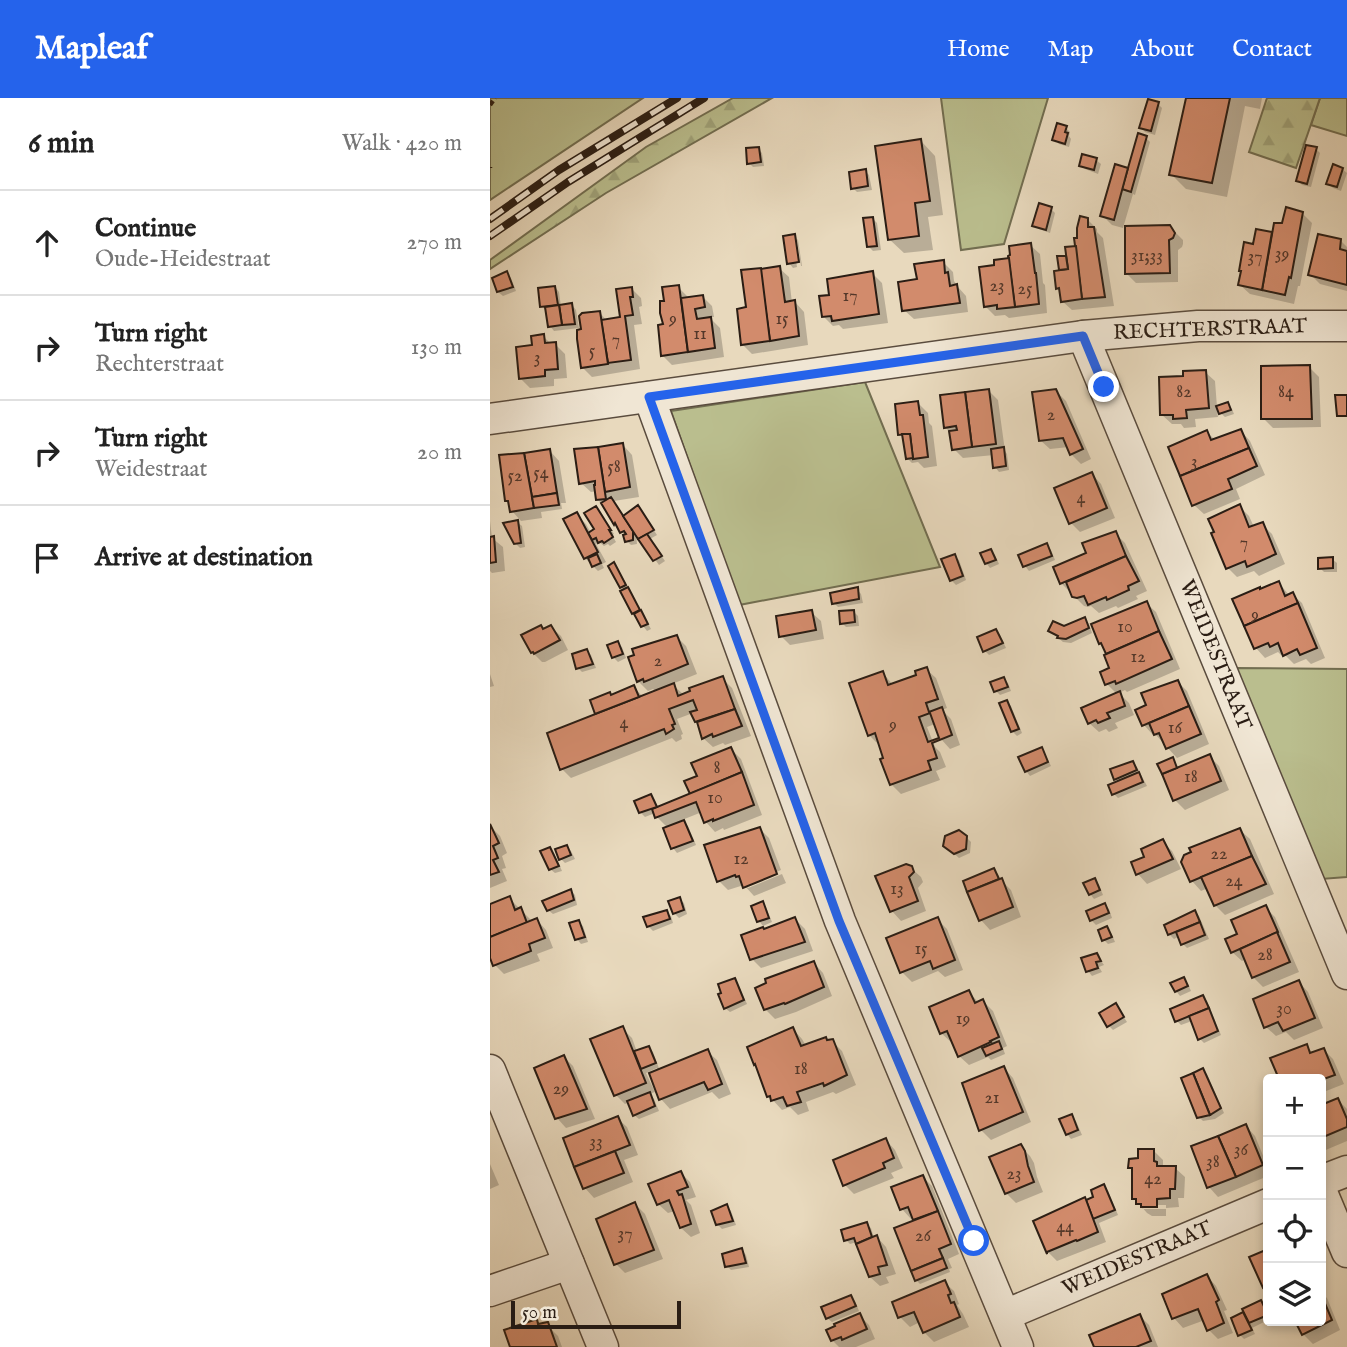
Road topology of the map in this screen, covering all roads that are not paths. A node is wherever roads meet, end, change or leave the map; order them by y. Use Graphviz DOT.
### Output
graph roads {
  1 [pos="1347,326"];
  2 [pos="1083,336"];
  3 [pos="649,397"];
  4 [pos="490,419"];
  5 [pos="1347,974"];
  6 [pos="490,1070"];
  7 [pos="1347,1171"];
  8 [pos="1326,1179"];
  9 [pos="1325,1200"];
  10 [pos="1263,1205"];
  11 [pos="1347,1252"];
  12 [pos="569,1264"];
  13 [pos="490,1291"];
  14 [pos="1005,1315"];
  15 [pos="603,1347"];
  16 [pos="1018,1347"];
  1 -- 2 [label="street, RECHTERSTRAAT"];
  2 -- 3 [label="street, RECHTERSTRAAT"];
  2 -- 5 [label="street, WEIDESTRAAT"];
  3 -- 4 [label="street, RECHTERSTRAAT"];
  3 -- 14 [label="street"];
  6 -- 12 [label="street"];
  7 -- 8 [label="street"];
  9 -- 11 [label="street"];
  10 -- 14 [label="street, WEIDESTRAAT"];
  12 -- 13 [label="street"];
  12 -- 15 [label="street"];
  14 -- 16 [label="street"];
}
